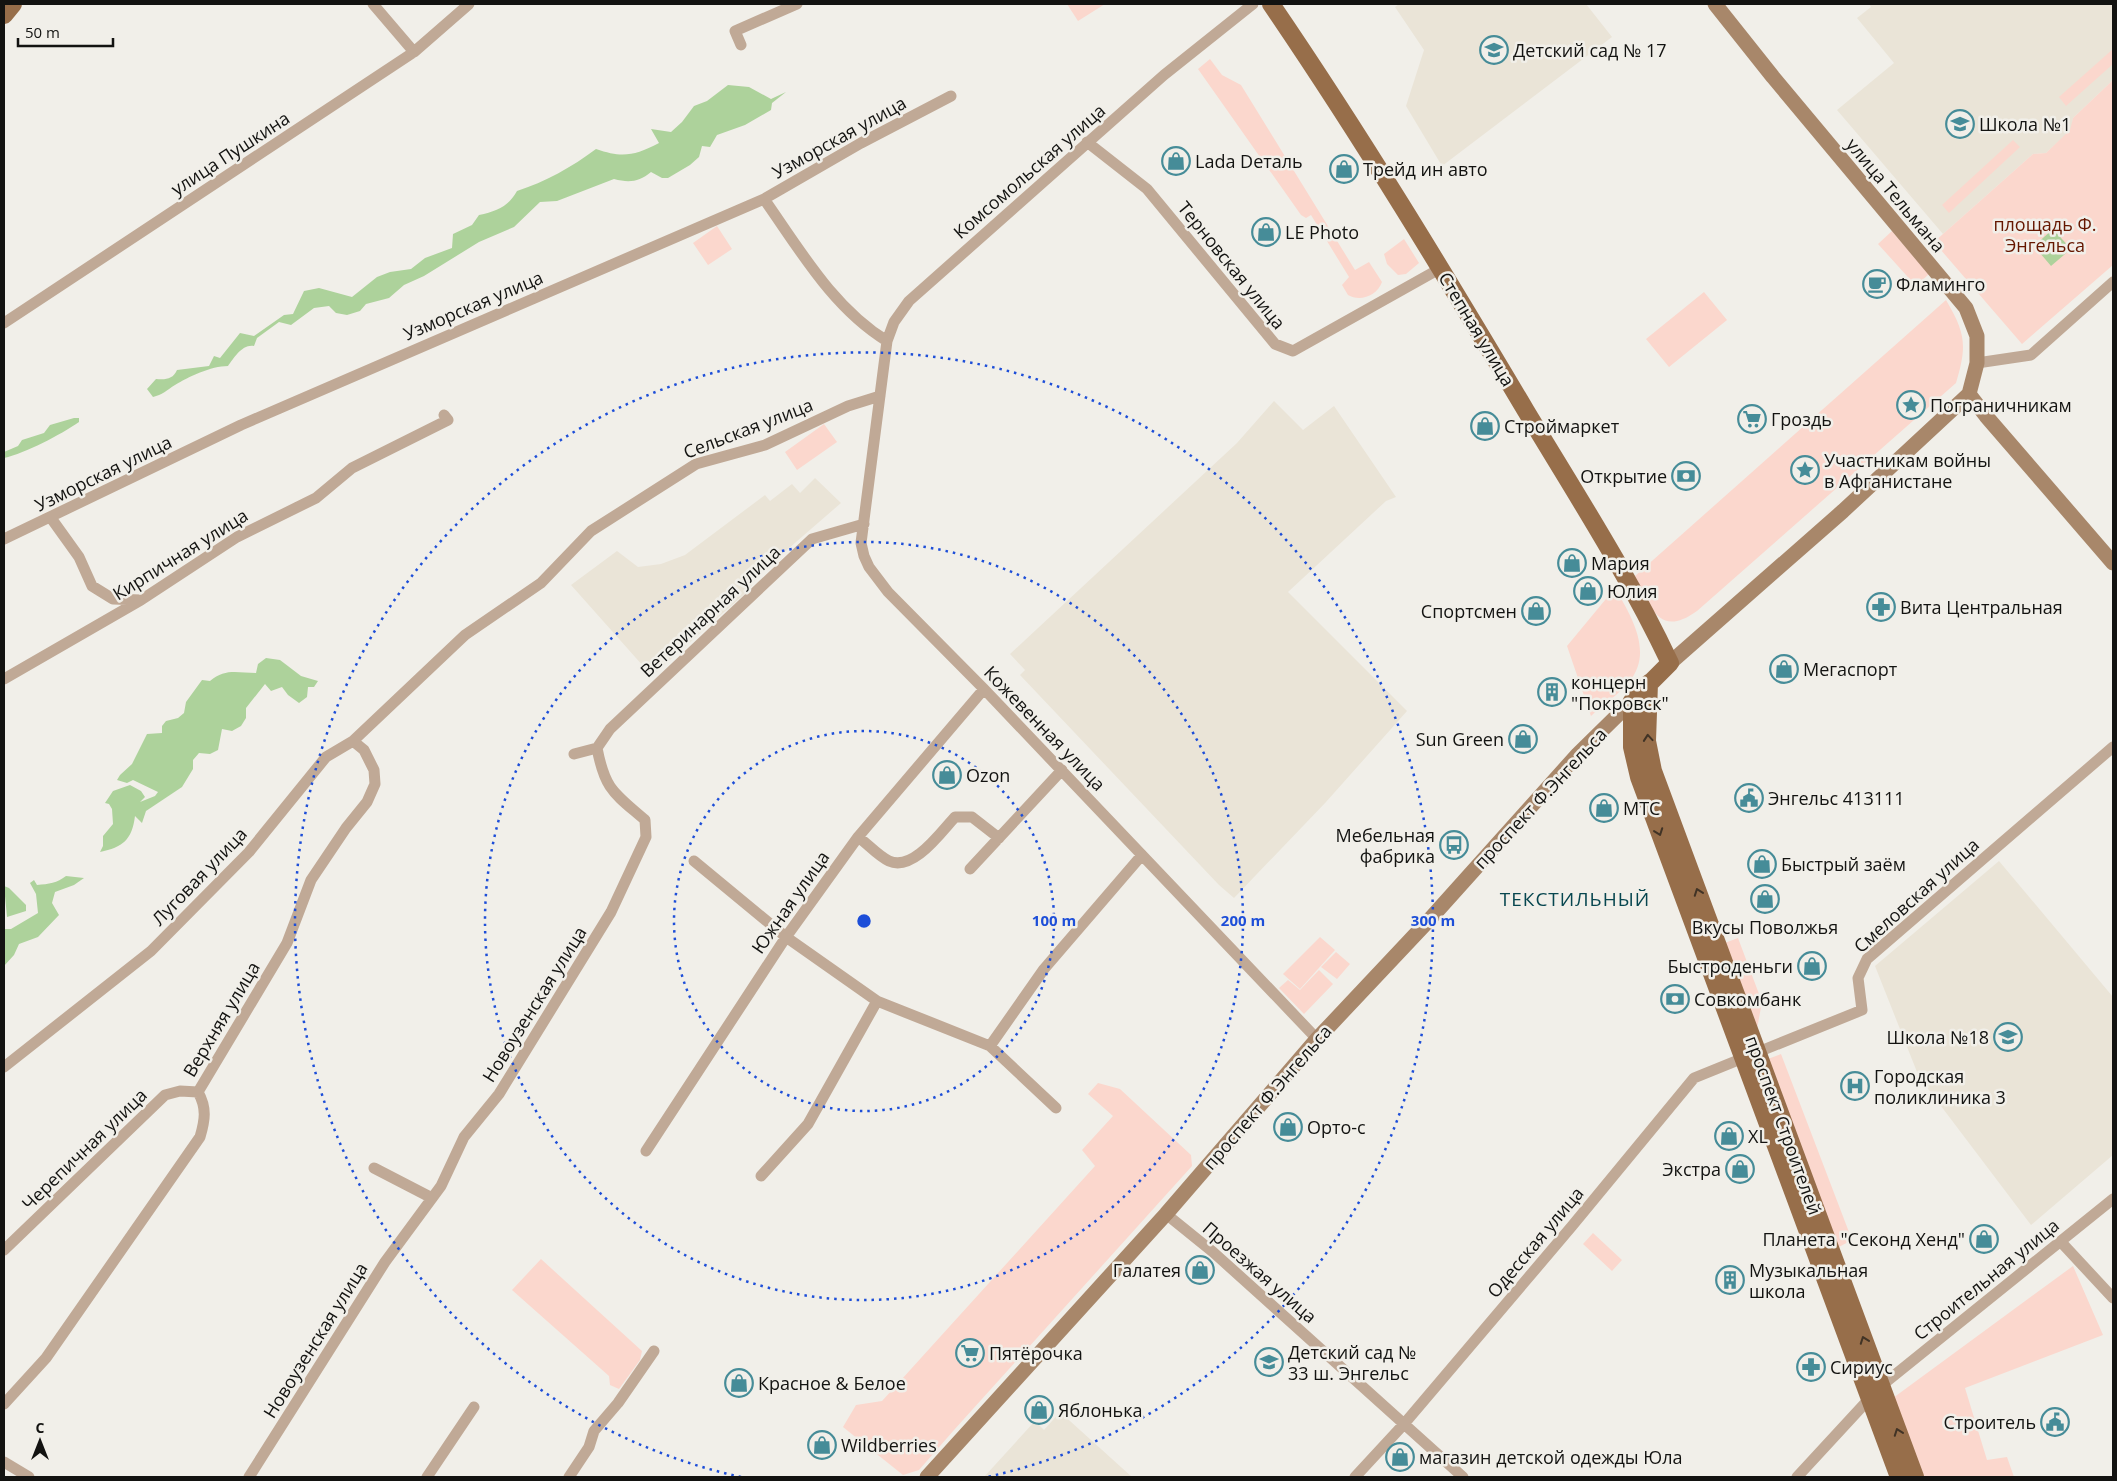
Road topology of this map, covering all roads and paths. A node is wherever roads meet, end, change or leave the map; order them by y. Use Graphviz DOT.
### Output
graph roads {
  1 [pos="13,4"];
  2 [pos="373,4"];
  3 [pos="468,4"];
  4 [pos="797,4"];
  5 [pos="1252,4"];
  6 [pos="1271,4"];
  7 [pos="1715,4"];
  8 [pos="4,15"];
  9 [pos="741,45"];
  10 [pos="414,52"];
  11 [pos="951,96"];
  12 [pos="1087,142"];
  13 [pos="764,199"];
  14 [pos="1441,268"];
  15 [pos="2113,282"];
  16 [pos="4,323"];
  17 [pos="887,341"];
  18 [pos="1977,363"];
  19 [pos="1970,394"];
  20 [pos="880,396"];
  21 [pos="444,415"];
  22 [pos="51,518"];
  23 [pos="864,524"];
  24 [pos="4,539"];
  25 [pos="2113,562"];
  26 [pos="141,600"];
  27 [pos="1670,663"];
  28 [pos="4,679"];
  29 [pos="1649,683"];
  30 [pos="984,689"];
  31 [pos="404,693"];
  32 [pos="1632,701"];
  33 [pos="353,740"];
  34 [pos="2113,747"];
  35 [pos="597,748"];
  36 [pos="574,754"];
  37 [pos="1062,770"];
  38 [pos="858,836"];
  39 [pos="999,838"];
  40 [pos="1142,855"];
  41 [pos="694,861"];
  42 [pos="970,870"];
  43 [pos="786,936"];
  44 [pos="877,1001"];
  45 [pos="1317,1039"];
  46 [pos="990,1046"];
  47 [pos="1750,1055"];
  48 [pos="4,1067"];
  49 [pos="198,1092"];
  50 [pos="1056,1108"];
  51 [pos="646,1151"];
  52 [pos="374,1168"];
  53 [pos="761,1176"];
  54 [pos="432,1198"];
  55 [pos="2113,1199"];
  56 [pos="1166,1214"];
  57 [pos="2061,1242"];
  58 [pos="4,1250"];
  59 [pos="2113,1298"];
  60 [pos="654,1351"];
  61 [pos="1875,1392"];
  62 [pos="4,1404"];
  63 [pos="474,1407"];
  64 [pos="1404,1424"];
  65 [pos="4,1462"];
  66 [pos="24,1476"];
  67 [pos="249,1477"];
  68 [pos="427,1477"];
  69 [pos="569,1477"];
  70 [pos="927,1477"];
  71 [pos="1355,1477"];
  72 [pos="1463,1477"];
  73 [pos="1797,1477"];
  74 [pos="1898,1477"];
  75 [pos="1914,1477"];
  1 -- 8 [label="main road"];
  2 -- 10 [label="street"];
  3 -- 10 [label="street, улица Пушкина"];
  4 -- 9 [label="street"];
  5 -- 12 [label="street, Комсомольская улица"];
  6 -- 14 [label="main road, Степная улица"];
  7 -- 18 [label="street, улица Тельмана"];
  10 -- 16 [label="street, улица Пушкина"];
  11 -- 13 [label="street, Узморская улица"];
  12 -- 14 [label="street, Терновская улица"];
  12 -- 17 [label="street, Комсомольская улица"];
  13 -- 17 [label="street"];
  13 -- 22 [label="street, Узморская улица"];
  14 -- 27 [label="main road, Степная улица"];
  15 -- 18 [label="street"];
  17 -- 20 [label="street, Комсомольская улица"];
  18 -- 19 [label="street, улица Тельмана"];
  19 -- 25 [label="street"];
  19 -- 27 [label="street, проспект Ф.Энгельса"];
  20 -- 23 [label="street, Кожевенная улица"];
  20 -- 31 [label="street, Сельская улица"];
  21 -- 26 [label="street, Кирпичная улица"];
  22 -- 24 [label="street, Узморская улица"];
  22 -- 26 [label="street"];
  23 -- 30 [label="street, Кожевенная улица"];
  23 -- 35 [label="street, Ветеринарная улица"];
  26 -- 28 [label="street, Кирпичная улица"];
  27 -- 29 [label="main road, проспект Ф.Энгельса"];
  29 -- 32 [label="main road, проспект Ф.Энгельса"];
  47 -- 29 [label="main road, проспект Строителей, one-way"];
  30 -- 37 [label="street, Кожевенная улица"];
  30 -- 38 [label="street, Южная улица"];
  31 -- 33 [label="street, Луговая улица"];
  32 -- 45 [label="street, проспект Ф.Энгельса"];
  32 -- 47 [label="main road, проспект Строителей, one-way"];
  33 -- 48 [label="street, Луговая улица"];
  33 -- 49 [label="street, Верхняя улица"];
  34 -- 47 [label="street, Смеловская улица"];
  35 -- 36 [label="street"];
  35 -- 54 [label="street, Новоузенская улица"];
  37 -- 39 [label="street"];
  37 -- 40 [label="street, Кожевенная улица"];
  38 -- 39 [label="street"];
  38 -- 43 [label="street, Южная улица"];
  39 -- 42 [label="street"];
  40 -- 45 [label="street, Кожевенная улица"];
  40 -- 46 [label="street"];
  41 -- 43 [label="street"];
  43 -- 44 [label="street"];
  43 -- 51 [label="street, Южная улица"];
  44 -- 46 [label="street"];
  44 -- 53 [label="street"];
  45 -- 56 [label="street, проспект Ф.Энгельса"];
  46 -- 50 [label="street"];
  47 -- 61 [label="main road, проспект Строителей"];
  47 -- 64 [label="street, Одесская улица"];
  49 -- 58 [label="street, Черепичная улица"];
  49 -- 62 [label="street, Верхняя улица"];
  52 -- 54 [label="street"];
  54 -- 67 [label="street, Новоузенская улица"];
  55 -- 57 [label="street, Строительная улица"];
  56 -- 64 [label="street, Проезжая улица"];
  56 -- 70 [label="street, проспект Ф.Энгельса"];
  57 -- 59 [label="street"];
  57 -- 61 [label="street, Строительная улица"];
  60 -- 69 [label="street"];
  61 -- 73 [label="street, Строительная улица"];
  61 -- 74 [label="main road, проспект Строителей"];
  75 -- 61 [label="main road, проспект Строителей, one-way"];
  63 -- 68 [label="street"];
  64 -- 71 [label="street, Одесская улица"];
  64 -- 72 [label="street, Проезжая улица"];
  65 -- 66 [label="street"];
}
